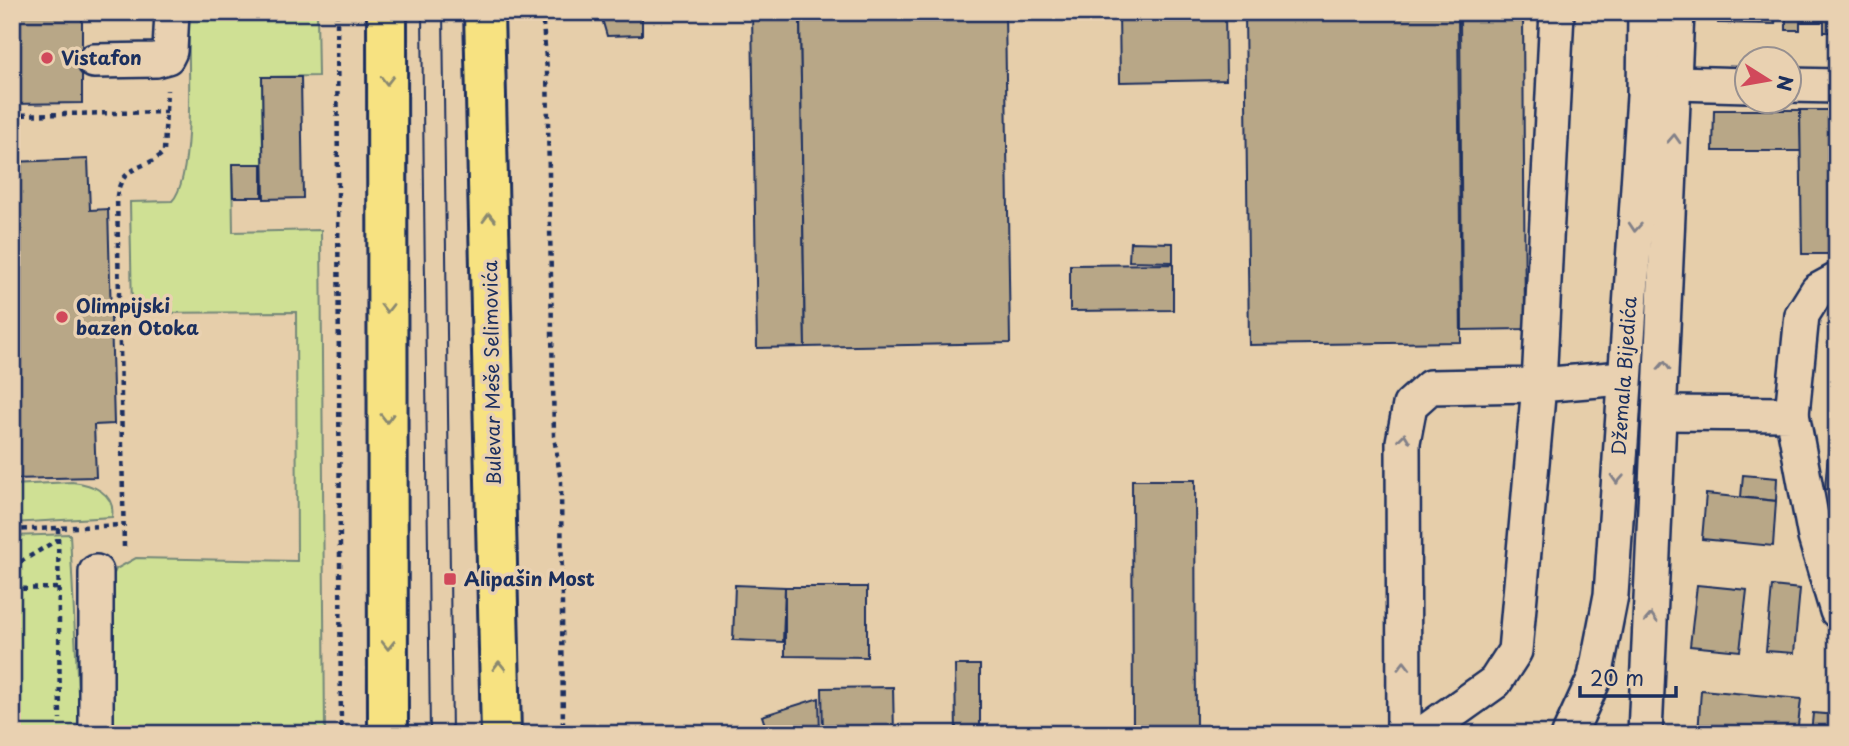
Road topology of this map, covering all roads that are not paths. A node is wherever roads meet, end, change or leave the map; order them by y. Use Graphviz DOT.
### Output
graph roads {
  1 [pos="172,12"];
  2 [pos="387,12"];
  3 [pos="484,12"];
  4 [pos="1557,12"];
  5 [pos="1645,12"];
  6 [pos="1677,12"];
  7 [pos="94,61"];
  8 [pos="1676,83"];
  9 [pos="1734,85"];
  10 [pos="1804,85"];
  11 [pos="1837,86"];
  12 [pos="1837,280"];
  13 [pos="1623,378"];
  14 [pos="1539,385"];
  15 [pos="1661,413"];
  16 [pos="1792,414"];
  17 [pos="96,572"];
  18 [pos="1837,611"];
  19 [pos="96,734"];
  20 [pos="388,734"];
  21 [pos="501,734"];
  22 [pos="1404,734"];
  23 [pos="1422,734"];
  24 [pos="1569,734"];
  25 [pos="1645,734"];
  1 -- 7 [label="street"];
  2 -- 20 [label="main road, one-way"];
  21 -- 3 [label="main road, Bulevar Meše Selimovića, one-way"];
  4 -- 14 [label="street"];
  5 -- 13 [label="street, Džemala Bijedića, one-way"];
  6 -- 8 [label="street, Džemala Bijedića"];
  8 -- 9 [label="street"];
  15 -- 8 [label="street, Džemala Bijedića, one-way"];
  10 -- 11 [label="street"];
  12 -- 16 [label="street"];
  13 -- 14 [label="street"];
  13 -- 24 [label="street, Džemala Bijedića, one-way"];
  22 -- 14 [label="street, one-way"];
  14 -- 23 [label="street"];
  15 -- 16 [label="street"];
  25 -- 15 [label="street, Džemala Bijedića, one-way"];
  16 -- 18 [label="street"];
  17 -- 19 [label="street"];
}
